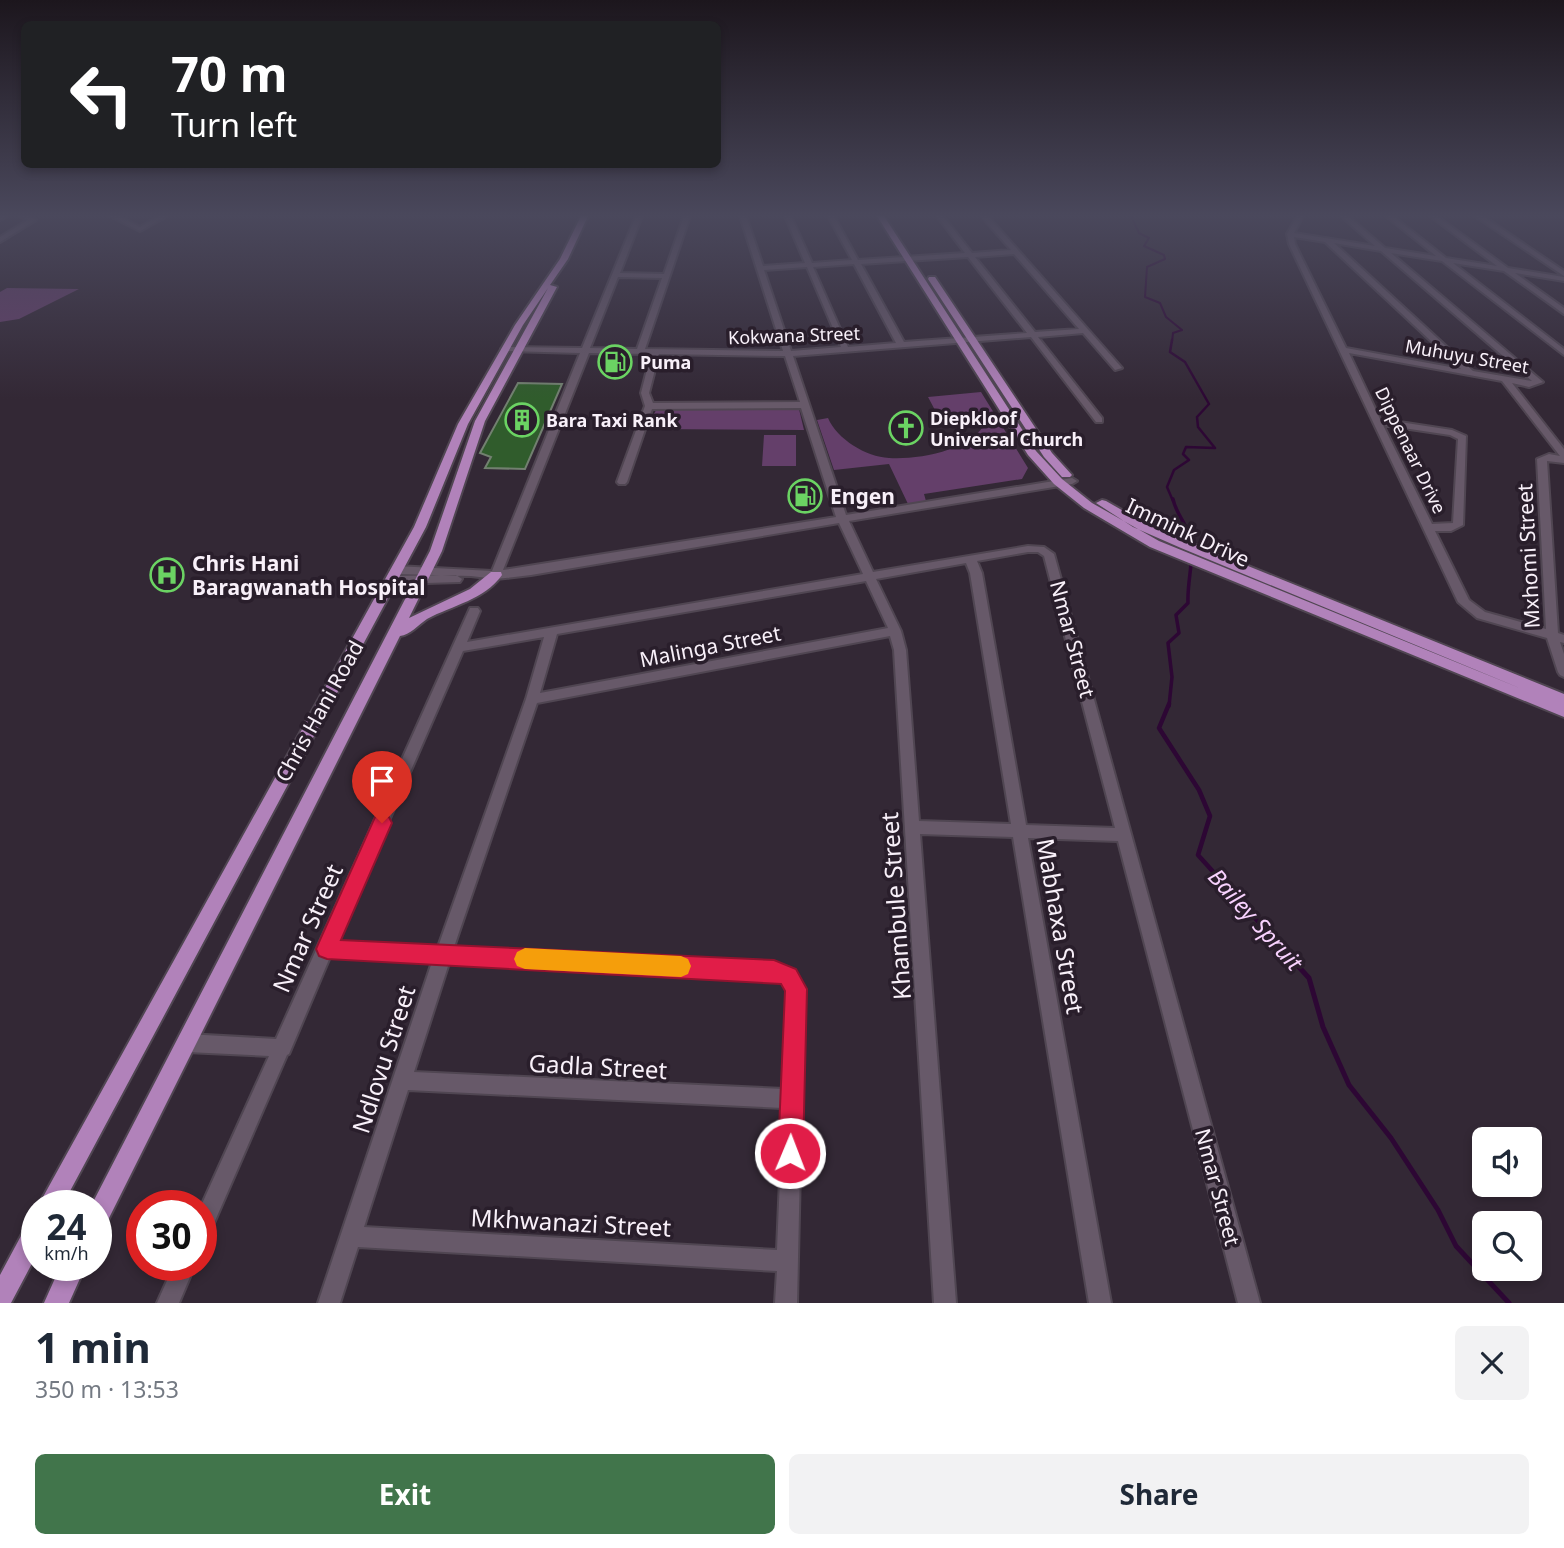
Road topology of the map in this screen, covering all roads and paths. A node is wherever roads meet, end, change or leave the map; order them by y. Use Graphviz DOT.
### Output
graph roads {
  1 [pos="666,276"];
  2 [pos="551,277"];
  3 [pos="558,277"];
  4 [pos="614,277"];
  5 [pos="763,277"];
  6 [pos="813,277"];
  7 [pos="863,277"];
  8 [pos="923,277"];
  9 [pos="926,277"];
  10 [pos="987,277"];
  11 [pos="1037,277"];
  12 [pos="1308,277"];
  13 [pos="1366,277"];
  14 [pos="1415,277"];
  15 [pos="1466,277"];
  16 [pos="1515,277"];
  17 [pos="1564,312"];
  18 [pos="1084,331"];
  19 [pos="1033,335"];
  20 [pos="973,340"];
  21 [pos="960,341"];
  22 [pos="902,346"];
  23 [pos="513,349"];
  24 [pos="846,350"];
  25 [pos="1344,350"];
  26 [pos="584,351"];
  27 [pos="640,352"];
  28 [pos="656,352"];
  29 [pos="1564,353"];
  30 [pos="788,354"];
  31 [pos="1118,368"];
  32 [pos="1469,373"];
  33 [pos="1504,379"];
  34 [pos="804,405"];
  35 [pos="649,406"];
  36 [pos="1099,420"];
  37 [pos="1378,421"];
  38 [pos="1564,457"];
  39 [pos="622,482"];
  40 [pos="1066,482"];
  41 [pos="842,518"];
  42 [pos="1429,527"];
  43 [pos="1187,551"];
  44 [pos="970,559"];
  45 [pos="394,575"];
  46 [pos="424,575"];
  47 [pos="496,575"];
  48 [pos="870,576"];
  49 [pos="474,611"];
  50 [pos="552,631"];
  51 [pos="895,631"];
  52 [pos="1558,638"];
  53 [pos="391,642"];
  54 [pos="460,647"];
  55 [pos="1564,672"];
  56 [pos="532,698"];
  57 [pos="1564,699"];
  58 [pos="1564,711"];
  59 [pos="913,827"];
  60 [pos="1020,831"];
  61 [pos="1124,835"];
  62 [pos="327,949"];
  63 [pos="443,955"];
  64 [pos="187,1043"];
  65 [pos="283,1048"];
  66 [pos="402,1081"];
  67 [pos="792,1099"];
  68 [pos="58,1190"];
  69 [pos="111,1190"];
  70 [pos="217,1194"];
  71 [pos="351,1236"];
  72 [pos="21,1259"];
  73 [pos="788,1261"];
  74 [pos="66,1281"];
  75 [pos="178,1281"];
  76 [pos="4,1290"];
  77 [pos="56,1303"];
  78 [pos="168,1303"];
  79 [pos="329,1303"];
  80 [pos="786,1303"];
  81 [pos="945,1303"];
  82 [pos="1100,1303"];
  83 [pos="1250,1303"];
  1 -- 27 [label="street"];
  2 -- 23 [label="main road, Chris Hani Road"];
  3 -- 23 [label="main road, Chris Hani Road"];
  4 -- 26 [label="street"];
  5 -- 30 [label="street, Khambule Street"];
  6 -- 24 [label="street"];
  7 -- 22 [label="street"];
  8 -- 21 [label="main road, Immink Drive"];
  9 -- 20 [label="main road, Immink Drive"];
  10 -- 19 [label="street"];
  11 -- 18 [label="street"];
  12 -- 25 [label="street, Dippenaar Drive"];
  13 -- 32 [label="street"];
  14 -- 33 [label="street, Muhuyu Street"];
  15 -- 29 [label="street"];
  16 -- 17 [label="street"];
  18 -- 19 [label="street, Kokwana Street"];
  18 -- 31 [label="street"];
  19 -- 20 [label="street, Kokwana Street"];
  19 -- 36 [label="street"];
  20 -- 21 [label="street, Kokwana Street"];
  20 -- 40 [label="main road, Immink Drive"];
  21 -- 22 [label="street, Kokwana Street"];
  21 -- 40 [label="main road, Immink Drive"];
  22 -- 24 [label="street, Kokwana Street"];
  23 -- 26 [label="street, Kokwana Street"];
  23 -- 45 [label="main road, Chris Hani Road"];
  23 -- 46 [label="main road, Chris Hani Road"];
  24 -- 30 [label="street, Kokwana Street"];
  25 -- 32 [label="street, Muhuyu Street"];
  25 -- 37 [label="street, Dippenaar Drive"];
  26 -- 27 [label="street, Kokwana Street"];
  26 -- 47 [label="street"];
  27 -- 28 [label="street, Kokwana Street"];
  28 -- 30 [label="street, Kokwana Street"];
  28 -- 35 [label="street"];
  30 -- 34 [label="street, Khambule Street"];
  32 -- 33 [label="street, Muhuyu Street"];
  33 -- 38 [label="street"];
  34 -- 35 [label="street"];
  34 -- 41 [label="street, Khambule Street"];
  35 -- 39 [label="street"];
  37 -- 42 [label="street, Dippenaar Drive"];
  37 -- 42 [label="street"];
  38 -- 52 [label="street, Mxhomi Street"];
  40 -- 41 [label="street"];
  40 -- 43 [label="main road, Immink Drive"];
  41 -- 47 [label="street"];
  41 -- 48 [label="street, Khambule Street"];
  42 -- 52 [label="street, Dippenaar Drive"];
  43 -- 57 [label="main road, Immink Drive"];
  43 -- 58 [label="main road, Immink Drive"];
  44 -- 48 [label="street, Nmar Street"];
  44 -- 60 [label="street, Mabhaxa Street"];
  44 -- 61 [label="street, Nmar Street"];
  45 -- 46 [label="street"];
  45 -- 68 [label="main road, Chris Hani Road"];
  46 -- 47 [label="street"];
  46 -- 53 [label="main road, Chris Hani Road"];
  47 -- 53 [label="main road"];
  48 -- 50 [label="street, Nmar Street"];
  48 -- 51 [label="street, Khambule Street"];
  49 -- 54 [label="street, Nmar Street"];
  50 -- 54 [label="street, Nmar Street"];
  50 -- 56 [label="street, Ndlovu Street"];
  51 -- 56 [label="street, Malinga Street"];
  51 -- 59 [label="street, Khambule Street"];
  52 -- 55 [label="street, Mxhomi Street"];
  53 -- 64 [label="main road, Chris Hani Road"];
  54 -- 62 [label="street, Nmar Street"];
  56 -- 63 [label="street, Ndlovu Street"];
  59 -- 60 [label="street"];
  59 -- 81 [label="street, Khambule Street"];
  60 -- 61 [label="street"];
  60 -- 82 [label="street, Mabhaxa Street"];
  61 -- 83 [label="street, Nmar Street"];
  62 -- 63 [label="street"];
  62 -- 65 [label="street, Nmar Street"];
  63 -- 66 [label="street, Ndlovu Street"];
  63 -- 67 [label="street"];
  64 -- 65 [label="street"];
  64 -- 69 [label="main road, Chris Hani Road"];
  65 -- 70 [label="street, Nmar Street"];
  66 -- 67 [label="street, Gadla Street"];
  66 -- 71 [label="street, Ndlovu Street"];
  67 -- 73 [label="street"];
  71 -- 73 [label="street, Mkhwanazi Street"];
  71 -- 79 [label="street, Ndlovu Street"];
  72 -- 76 [label="main road"];
  73 -- 80 [label="street"];
  74 -- 77 [label="main road"];
  75 -- 78 [label="street"];
}
